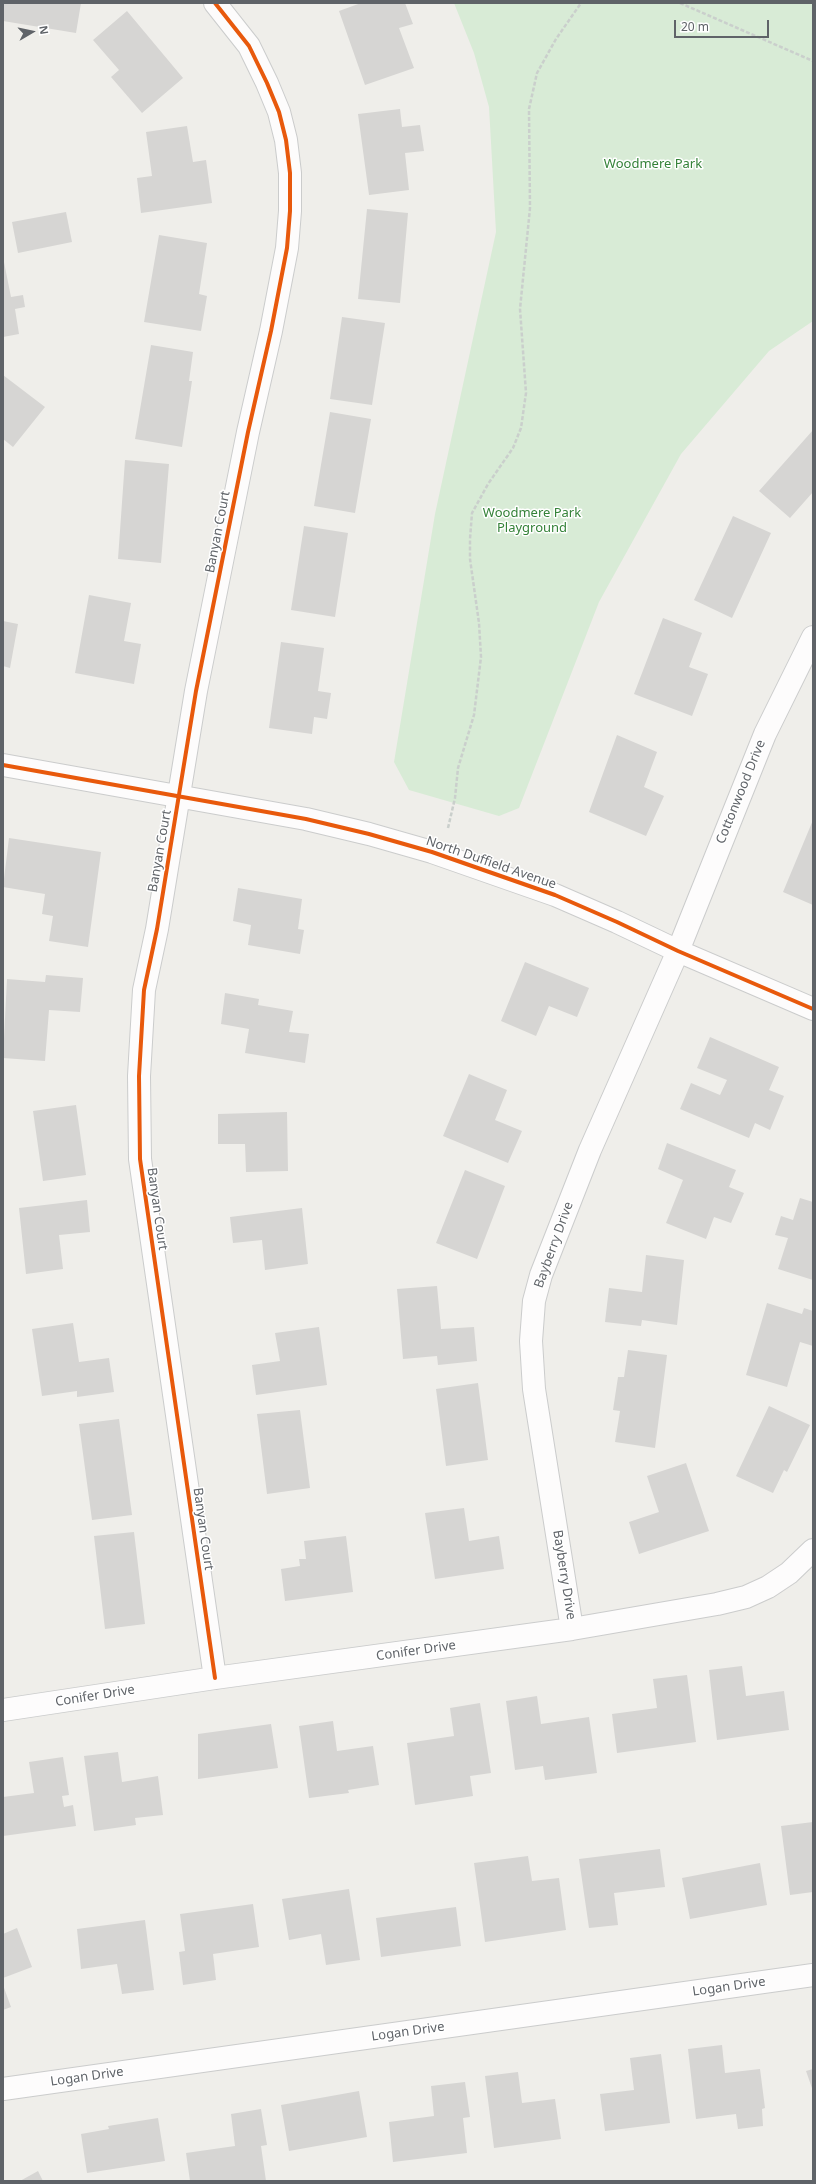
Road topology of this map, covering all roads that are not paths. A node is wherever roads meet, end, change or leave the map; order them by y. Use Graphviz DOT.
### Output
graph roads {
  1 [pos="215,3"];
  2 [pos="813,637"];
  3 [pos="3,765"];
  4 [pos="179,798"];
  5 [pos="678,951"];
  6 [pos="813,1009"];
  7 [pos="813,1550"];
  8 [pos="572,1629"];
  9 [pos="215,1678"];
  10 [pos="3,1710"];
  11 [pos="813,1975"];
  12 [pos="3,2089"];
  1 -- 4 [label="street, Banyan Court"];
  2 -- 5 [label="street, Cottonwood Drive"];
  3 -- 4 [label="street, North Duffield Avenue"];
  4 -- 5 [label="street, North Duffield Avenue"];
  4 -- 9 [label="street, Banyan Court"];
  5 -- 6 [label="street, North Duffield Avenue"];
  5 -- 8 [label="street, Bayberry Drive"];
  7 -- 8 [label="street, Conifer Drive"];
  8 -- 9 [label="street, Conifer Drive"];
  9 -- 10 [label="street, Conifer Drive"];
  11 -- 12 [label="street, Logan Drive"];
}
